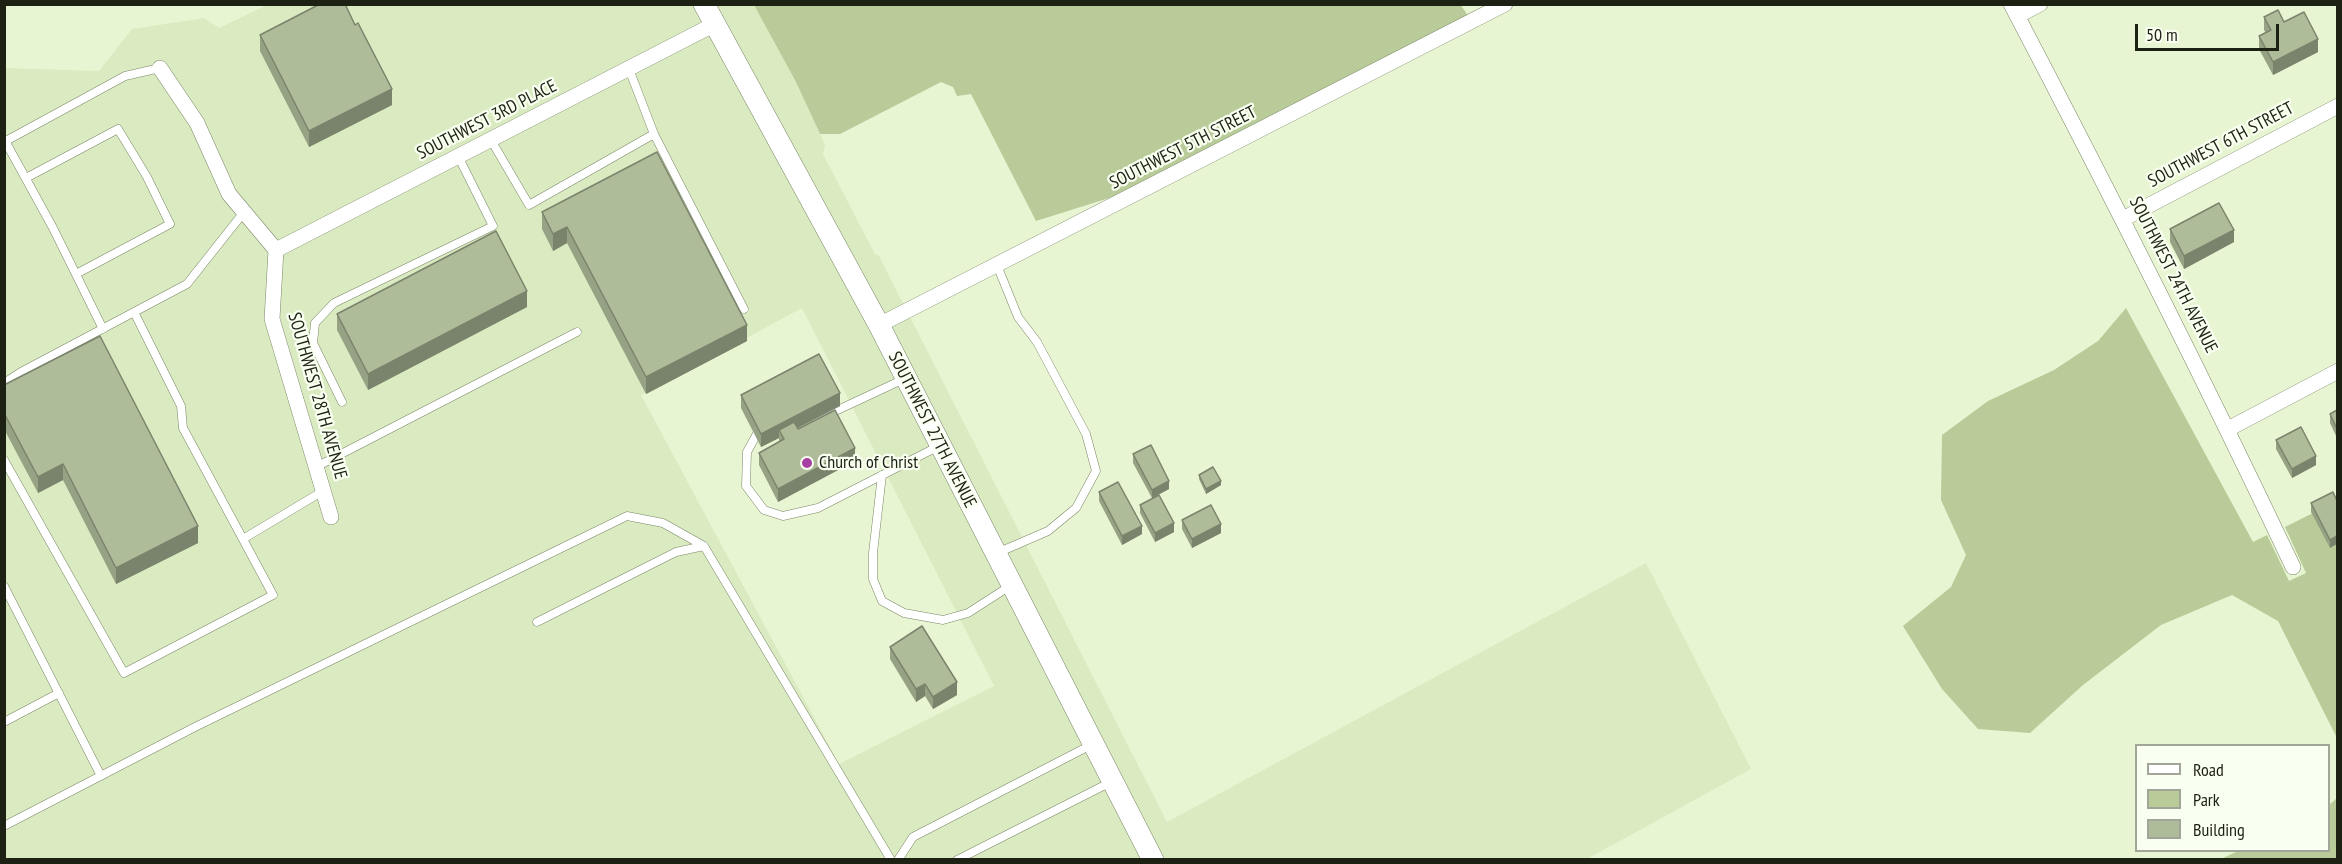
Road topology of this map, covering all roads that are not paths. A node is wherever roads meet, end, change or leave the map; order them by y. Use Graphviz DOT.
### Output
graph roads {
  1 [pos="705,4"];
  2 [pos="1505,4"];
  3 [pos="2040,4"];
  4 [pos="2014,10"];
  5 [pos="715,24"];
  6 [pos="160,68"];
  7 [pos="629,69"];
  8 [pos="2337,106"];
  9 [pos="654,134"];
  10 [pos="491,140"];
  11 [pos="5,141"];
  12 [pos="458,156"];
  13 [pos="26,178"];
  14 [pos="244,212"];
  15 [pos="2123,219"];
  16 [pos="276,250"];
  17 [pos="997,265"];
  18 [pos="76,274"];
  19 [pos="744,309"];
  20 [pos="134,312"];
  21 [pos="879,325"];
  22 [pos="104,329"];
  23 [pos="577,332"];
  24 [pos="2337,372"];
  25 [pos="906,378"];
  26 [pos="4,383"];
  27 [pos="342,402"];
  28 [pos="805,418"];
  29 [pos="766,428"];
  30 [pos="2228,429"];
  31 [pos="940,445"];
  32 [pos="4,460"];
  33 [pos="316,467"];
  34 [pos="882,475"];
  35 [pos="323,491"];
  36 [pos="331,517"];
  37 [pos="243,539"];
  38 [pos="704,546"];
  39 [pos="995,554"];
  40 [pos="2293,567"];
  41 [pos="1011,585"];
  42 [pos="4,586"];
  43 [pos="537,622"];
  44 [pos="59,693"];
  45 [pos="4,722"];
  46 [pos="1093,744"];
  47 [pos="101,776"];
  48 [pos="1112,781"];
  49 [pos="4,826"];
  50 [pos="891,860"];
  51 [pos="898,860"];
  52 [pos="957,860"];
  53 [pos="1153,860"];
  1 -- 5 [label="main road, SOUTHWEST 27TH AVENUE"];
  2 -- 17 [label="street, SOUTHWEST 5TH STREET"];
  3 -- 4 [label="street"];
  4 -- 15 [label="street, SOUTHWEST 24TH AVENUE"];
  5 -- 7 [label="street, SOUTHWEST 3RD PLACE"];
  5 -- 21 [label="main road, SOUTHWEST 27TH AVENUE"];
  6 -- 11 [label="lane"];
  6 -- 14 [label="street"];
  7 -- 9 [label="lane"];
  7 -- 10 [label="street, SOUTHWEST 3RD PLACE"];
  8 -- 15 [label="street, SOUTHWEST 6TH STREET"];
  9 -- 10 [label="lane"];
  9 -- 19 [label="lane"];
  10 -- 12 [label="street, SOUTHWEST 3RD PLACE"];
  11 -- 13 [label="lane"];
  12 -- 16 [label="street, SOUTHWEST 3RD PLACE"];
  12 -- 27 [label="lane"];
  13 -- 18 [label="lane"];
  13 -- 18 [label="lane"];
  14 -- 16 [label="street"];
  14 -- 20 [label="lane"];
  15 -- 30 [label="street, SOUTHWEST 24TH AVENUE"];
  16 -- 33 [label="street, SOUTHWEST 28TH AVENUE"];
  17 -- 21 [label="street, SOUTHWEST 5TH STREET"];
  17 -- 39 [label="lane"];
  18 -- 22 [label="lane"];
  20 -- 22 [label="lane"];
  20 -- 37 [label="lane"];
  21 -- 25 [label="main road, SOUTHWEST 27TH AVENUE"];
  22 -- 26 [label="lane"];
  23 -- 33 [label="lane"];
  24 -- 30 [label="street"];
  25 -- 28 [label="lane"];
  25 -- 31 [label="main road, SOUTHWEST 27TH AVENUE"];
  29 -- 34 [label="lane"];
  30 -- 40 [label="street, SOUTHWEST 24TH AVENUE"];
  31 -- 34 [label="lane"];
  31 -- 39 [label="main road, SOUTHWEST 27TH AVENUE"];
  32 -- 37 [label="lane"];
  33 -- 35 [label="street, SOUTHWEST 28TH AVENUE"];
  34 -- 41 [label="lane"];
  35 -- 36 [label="street, SOUTHWEST 28TH AVENUE"];
  35 -- 37 [label="lane"];
  38 -- 43 [label="lane"];
  38 -- 47 [label="lane"];
  38 -- 50 [label="lane"];
  39 -- 41 [label="main road, SOUTHWEST 27TH AVENUE"];
  41 -- 46 [label="main road, SOUTHWEST 27TH AVENUE"];
  42 -- 44 [label="lane"];
  44 -- 45 [label="lane"];
  44 -- 47 [label="lane"];
  46 -- 48 [label="main road, SOUTHWEST 27TH AVENUE"];
  46 -- 51 [label="lane"];
  47 -- 49 [label="lane"];
  48 -- 52 [label="lane"];
  48 -- 53 [label="main road, SOUTHWEST 27TH AVENUE"];
}
